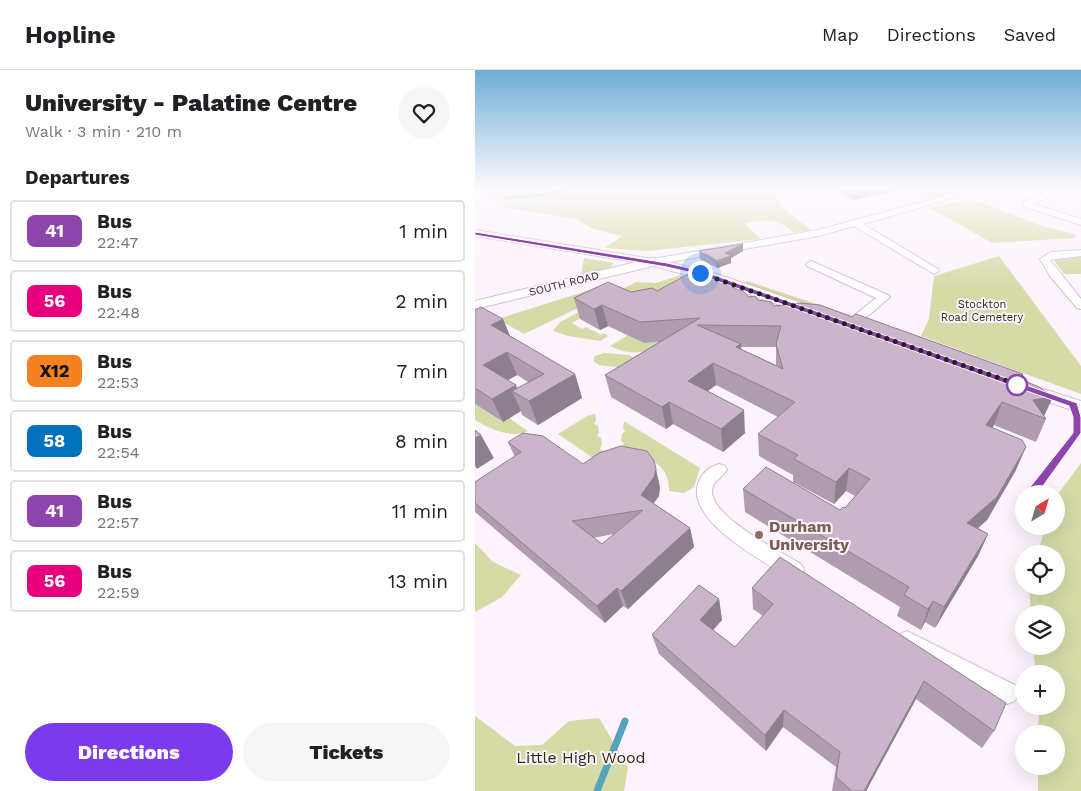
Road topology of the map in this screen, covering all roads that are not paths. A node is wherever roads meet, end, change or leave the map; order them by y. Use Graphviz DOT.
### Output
graph roads {
  1 [pos="860,222"];
  2 [pos="855,223"];
  3 [pos="475,233"];
  4 [pos="1081,253"];
  5 [pos="653,262"];
  6 [pos="811,264"];
  7 [pos="934,270"];
  8 [pos="475,305"];
  9 [pos="1081,306"];
  10 [pos="850,325"];
  11 [pos="869,332"];
  12 [pos="1009,382"];
  13 [pos="1081,407"];
  14 [pos="719,470"];
  15 [pos="812,581"];
  16 [pos="887,629"];
  17 [pos="1007,693"];
  1 -- 2 [label="street"];
  2 -- 5 [label="street"];
  2 -- 7 [label="street"];
  3 -- 5 [label="street"];
  4 -- 9 [label="street"];
  5 -- 8 [label="main road, SOUTH ROAD"];
  5 -- 10 [label="main road"];
  6 -- 10 [label="street"];
  10 -- 11 [label="main road"];
  12 -- 13 [label="main road"];
  14 -- 15 [label="street"];
  16 -- 17 [label="street"];
}
